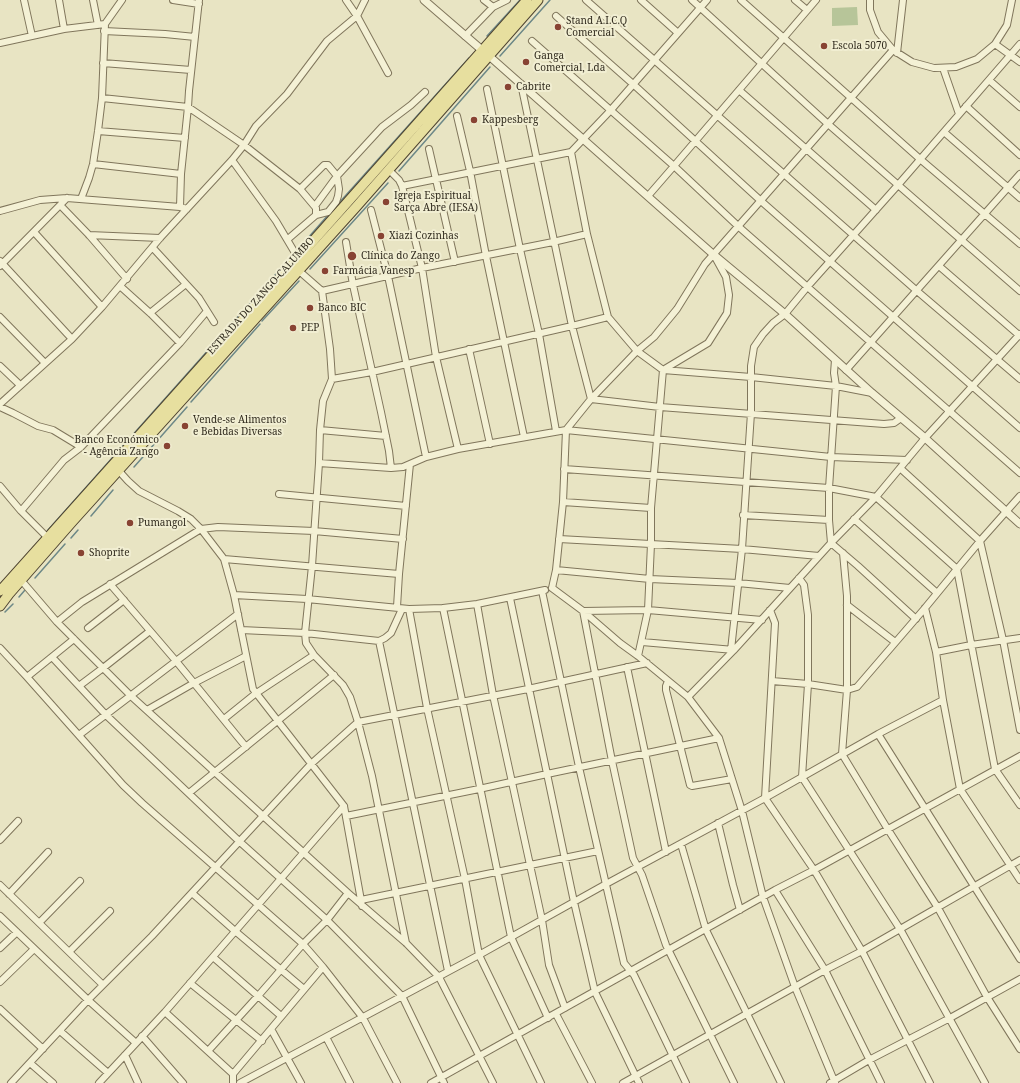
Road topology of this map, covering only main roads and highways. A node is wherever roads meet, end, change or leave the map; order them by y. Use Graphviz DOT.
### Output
graph roads {
  1 [pos="527,0"];
  2 [pos="538,0"];
  3 [pos="486,53"];
  4 [pos="0,591"];
  5 [pos="0,606"];
  1 -- 3 [label="main road, ESTRADA DO ZANGO-CALUMBO"];
  2 -- 3 [label="main road, ESTRADA DO ZANGO-CALUMBO"];
  3 -- 4 [label="main road, ESTRADA DO ZANGO-CALUMBO"];
  3 -- 5 [label="main road, ESTRADA DO ZANGO-CALUMBO"];
}
